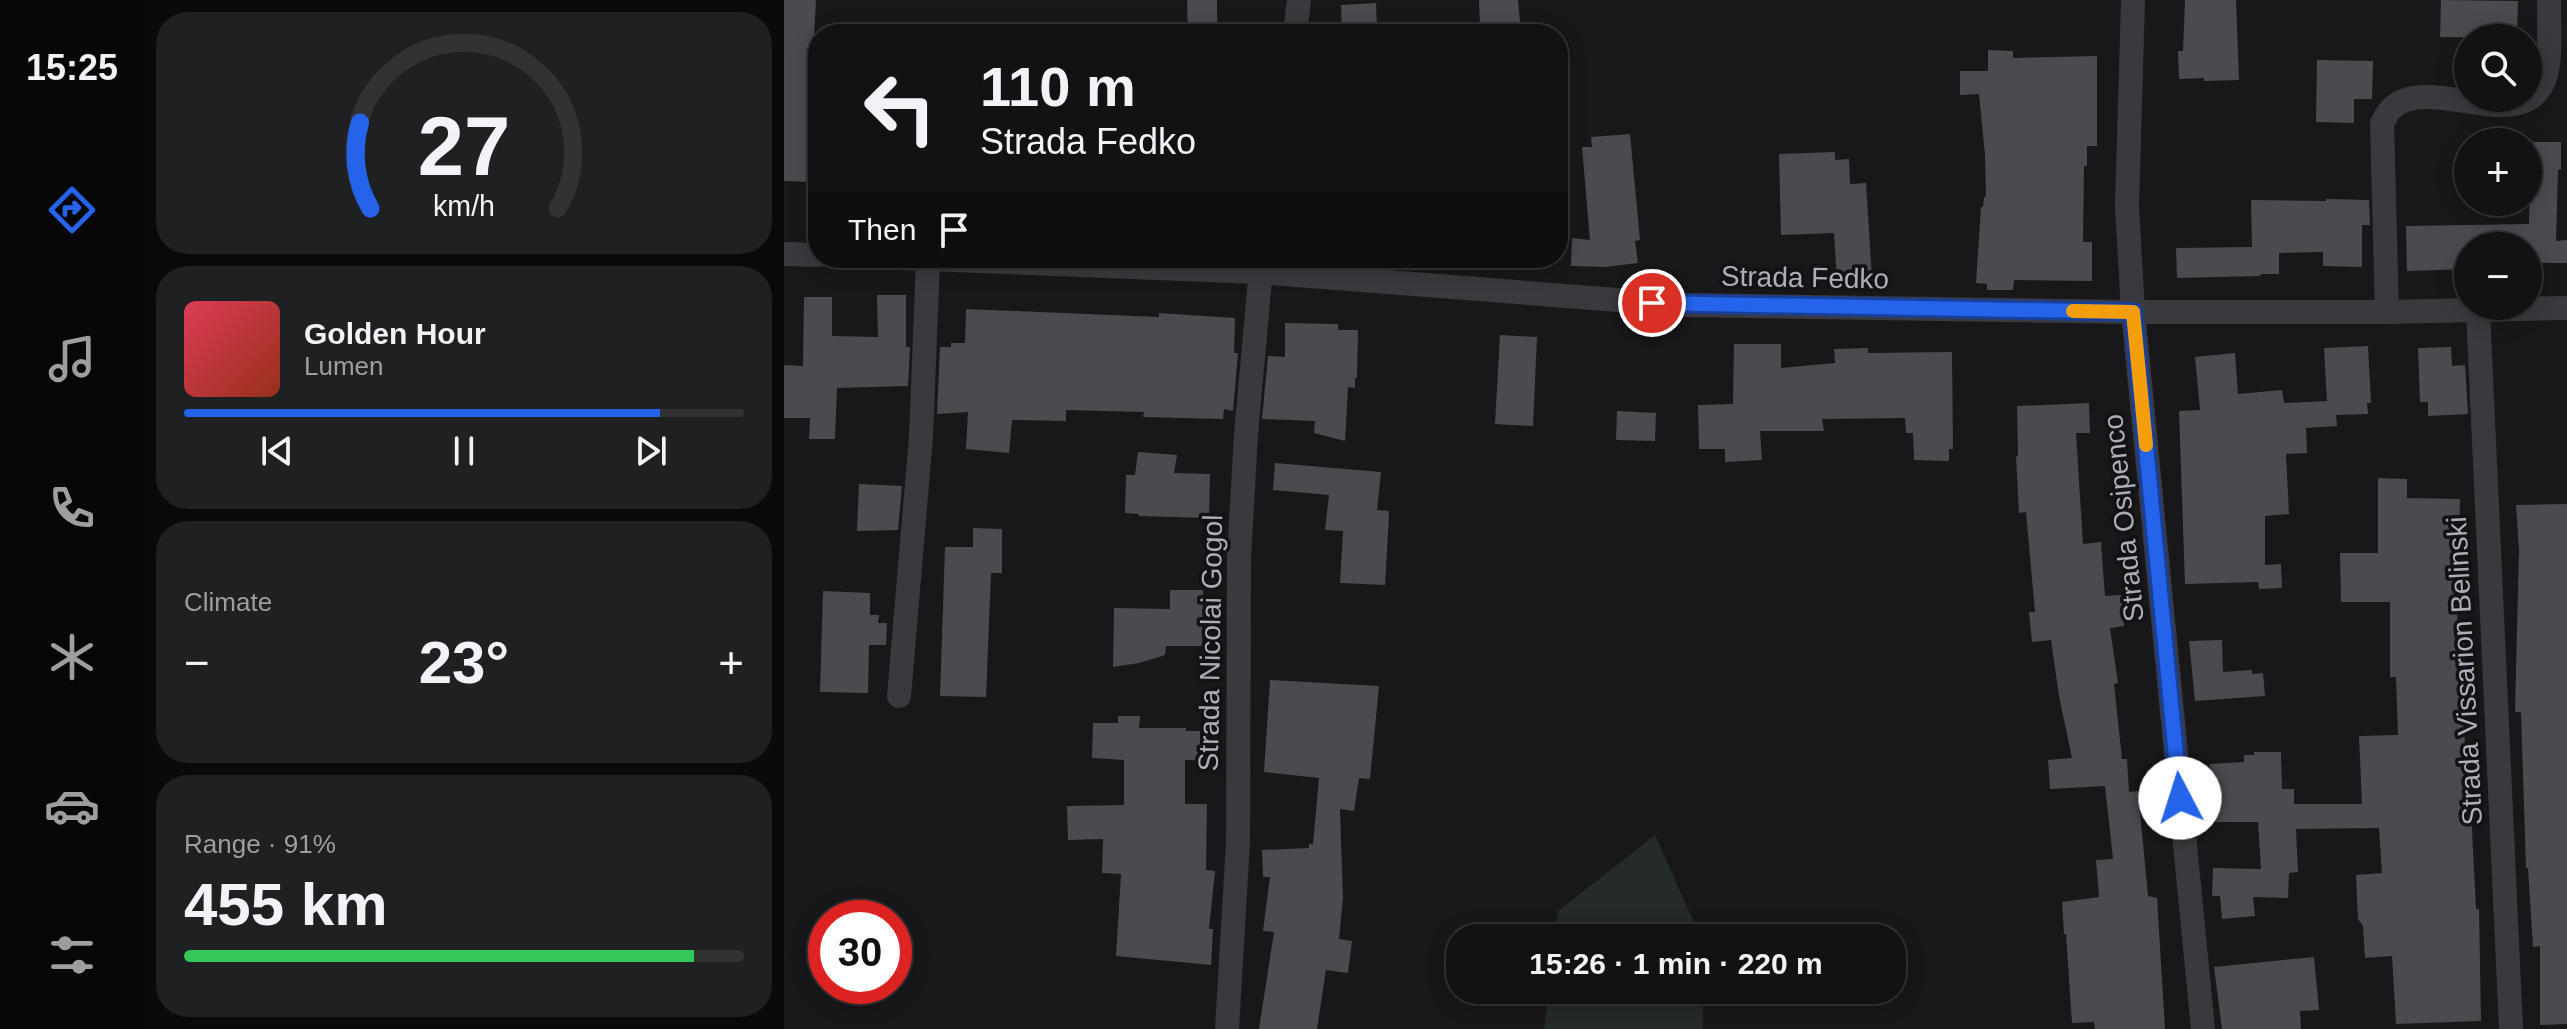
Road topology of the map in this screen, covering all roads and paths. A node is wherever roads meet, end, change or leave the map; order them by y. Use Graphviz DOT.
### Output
graph roads {
  1 [pos="1299,0"];
  2 [pos="2133,0"];
  3 [pos="2549,0"];
  4 [pos="1296,24"];
  5 [pos="784,254"];
  6 [pos="808,255"];
  7 [pos="928,268"];
  8 [pos="1260,268"];
  9 [pos="1292,268"];
  10 [pos="2567,308"];
  11 [pos="2542,309"];
  12 [pos="2454,311"];
  13 [pos="2133,312"];
  14 [pos="2387,312"];
  15 [pos="2478,320"];
  16 [pos="899,696"];
  17 [pos="1227,1029"];
  18 [pos="2203,1029"];
  19 [pos="2511,1029"];
  1 -- 4 [label="street"];
  2 -- 13 [label="street, Strada Osipenco"];
  3 -- 14 [label="street"];
  5 -- 6 [label="street"];
  7 -- 16 [label="street"];
  8 -- 17 [label="street, Strada Nicolai Gogol"];
  9 -- 13 [label="street, Strada Fedko"];
  10 -- 11 [label="street, Strada Fedko"];
  12 -- 14 [label="street, Strada Fedko"];
  13 -- 14 [label="street, Strada Fedko"];
  13 -- 18 [label="street, Strada Osipenco"];
  15 -- 19 [label="street, Strada Vissarion Belinski"];
}
